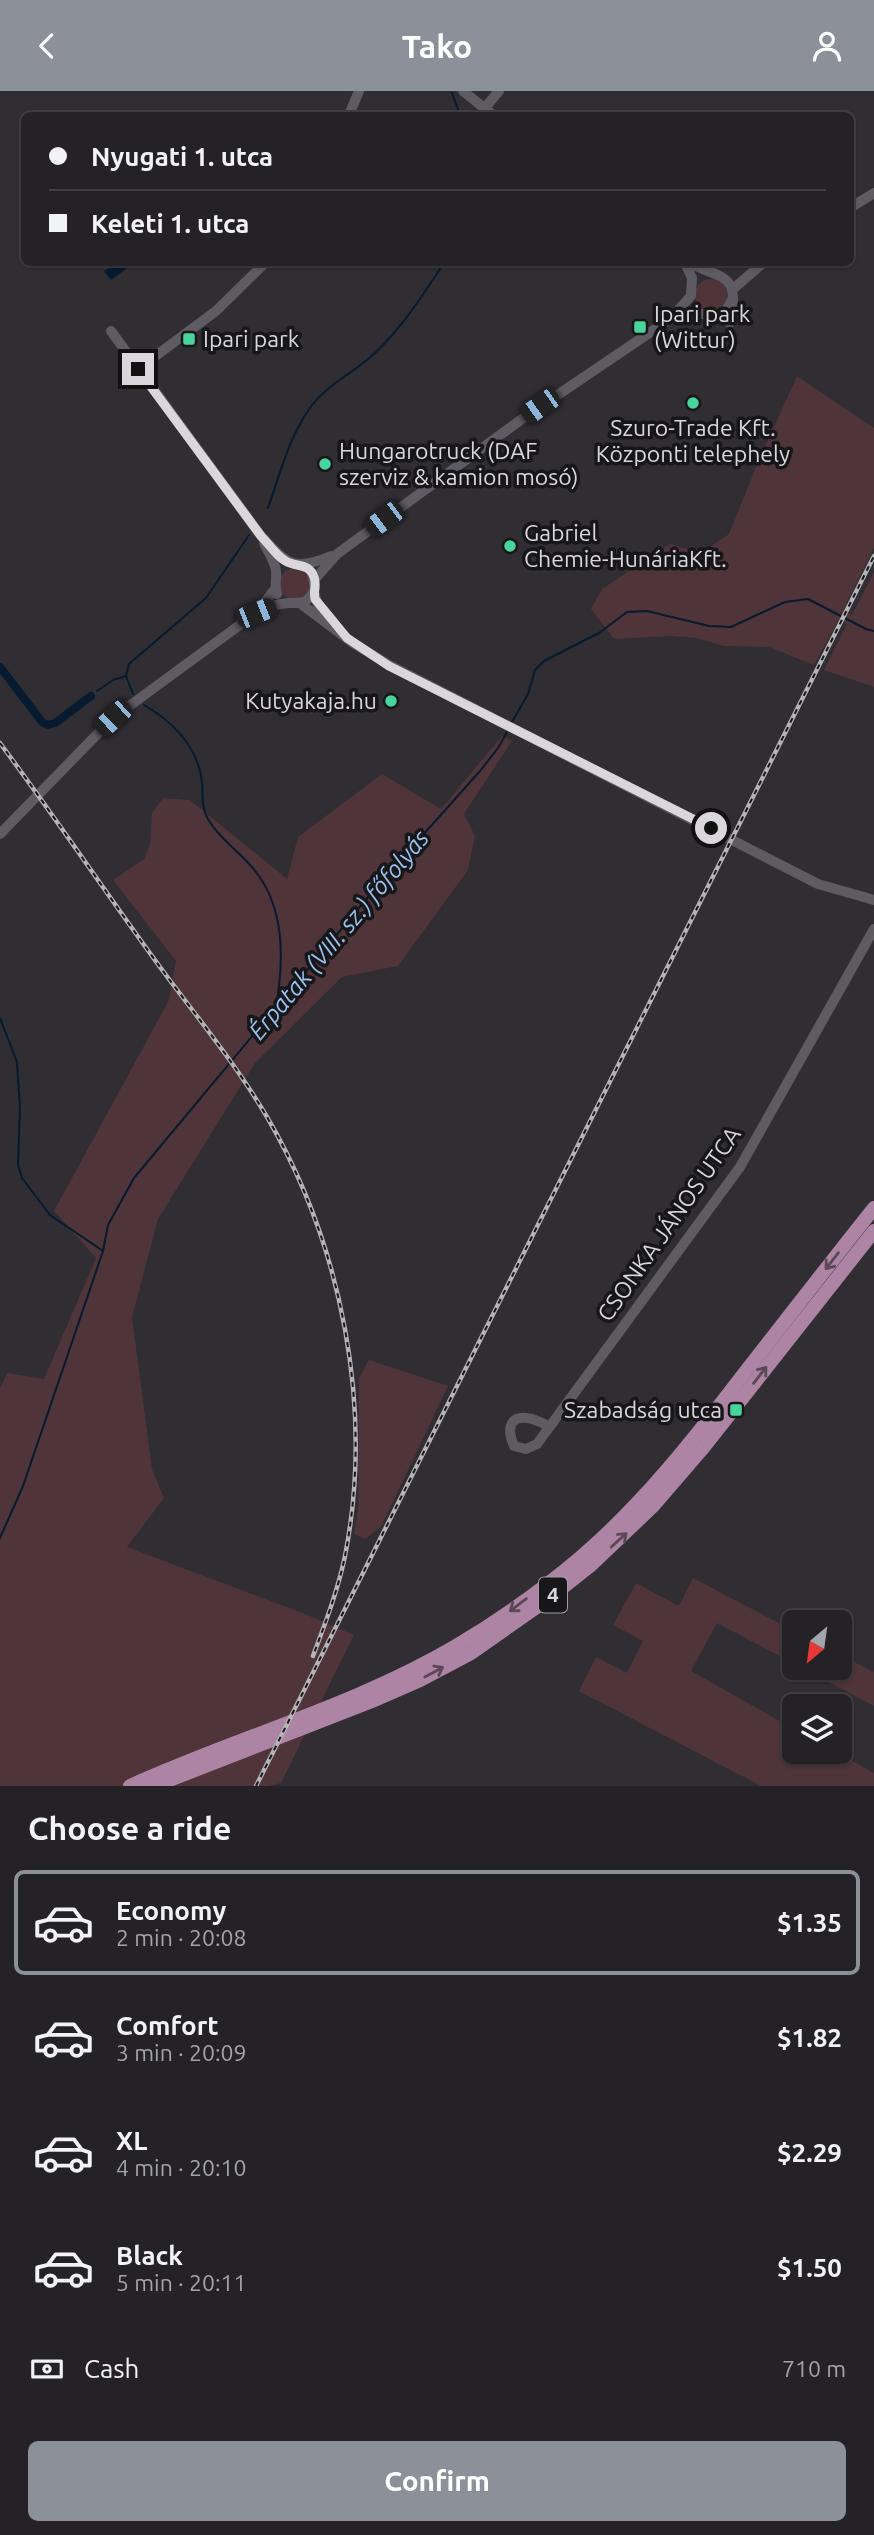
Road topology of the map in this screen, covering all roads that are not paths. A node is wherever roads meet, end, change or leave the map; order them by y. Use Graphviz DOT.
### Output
graph roads {
  1 [pos="359,91"];
  2 [pos="463,91"];
  3 [pos="499,91"];
  4 [pos="350,112"];
  5 [pos="489,112"];
  6 [pos="874,193"];
  7 [pos="854,206"];
  8 [pos="262,266"];
  9 [pos="686,266"];
  10 [pos="697,266"];
  11 [pos="752,266"];
  12 [pos="759,266"];
  13 [pos="717,276"];
  14 [pos="692,291"];
  15 [pos="732,294"];
  16 [pos="703,314"];
  17 [pos="717,315"];
  18 [pos="670,319"];
  19 [pos="111,331"];
  20 [pos="138,369"];
  21 [pos="261,536"];
  22 [pos="337,554"];
  23 [pos="291,564"];
  24 [pos="304,565"];
  25 [pos="277,574"];
  26 [pos="315,579"];
  27 [pos="275,589"];
  28 [pos="314,592"];
  29 [pos="287,603"];
  30 [pos="301,604"];
  31 [pos="256,613"];
  32 [pos="347,638"];
  33 [pos="0,834"];
  34 [pos="874,900"];
  35 [pos="874,929"];
  36 [pos="874,1208"];
  37 [pos="874,1231"];
  38 [pos="549,1427"];
  39 [pos="367,1698"];
  40 [pos="253,1741"];
  41 [pos="130,1786"];
  42 [pos="154,1786"];
  1 -- 4 [label="street"];
  2 -- 5 [label="street"];
  3 -- 5 [label="street"];
  6 -- 7 [label="street"];
  8 -- 20 [label="street"];
  9 -- 14 [label="street"];
  10 -- 13 [label="street"];
  11 -- 13 [label="street"];
  12 -- 15 [label="street"];
  13 -- 14 [label="street"];
  13 -- 15 [label="street"];
  14 -- 16 [label="street"];
  14 -- 18 [label="street"];
  15 -- 17 [label="street"];
  15 -- 17 [label="street"];
  16 -- 17 [label="street"];
  16 -- 18 [label="street"];
  18 -- 22 [label="street"];
  19 -- 20 [label="street"];
  20 -- 21 [label="street"];
  21 -- 23 [label="street"];
  21 -- 25 [label="street"];
  22 -- 24 [label="street"];
  22 -- 26 [label="street"];
  23 -- 24 [label="street"];
  23 -- 25 [label="street"];
  24 -- 26 [label="street"];
  25 -- 27 [label="street"];
  26 -- 28 [label="street"];
  27 -- 29 [label="street"];
  27 -- 31 [label="street"];
  28 -- 30 [label="street"];
  28 -- 32 [label="street"];
  29 -- 30 [label="street"];
  29 -- 31 [label="street"];
  30 -- 32 [label="street"];
  31 -- 33 [label="street"];
  32 -- 34 [label="street"];
  35 -- 38 [label="street, CSONKA JÁNOS UTCA"];
  36 -- 39 [label="main road, 4, one-way"];
  39 -- 37 [label="main road, 4, one-way"];
  39 -- 40 [label="main road, 4"];
  40 -- 41 [label="main road, 4"];
  40 -- 42 [label="main road, 4"];
}
